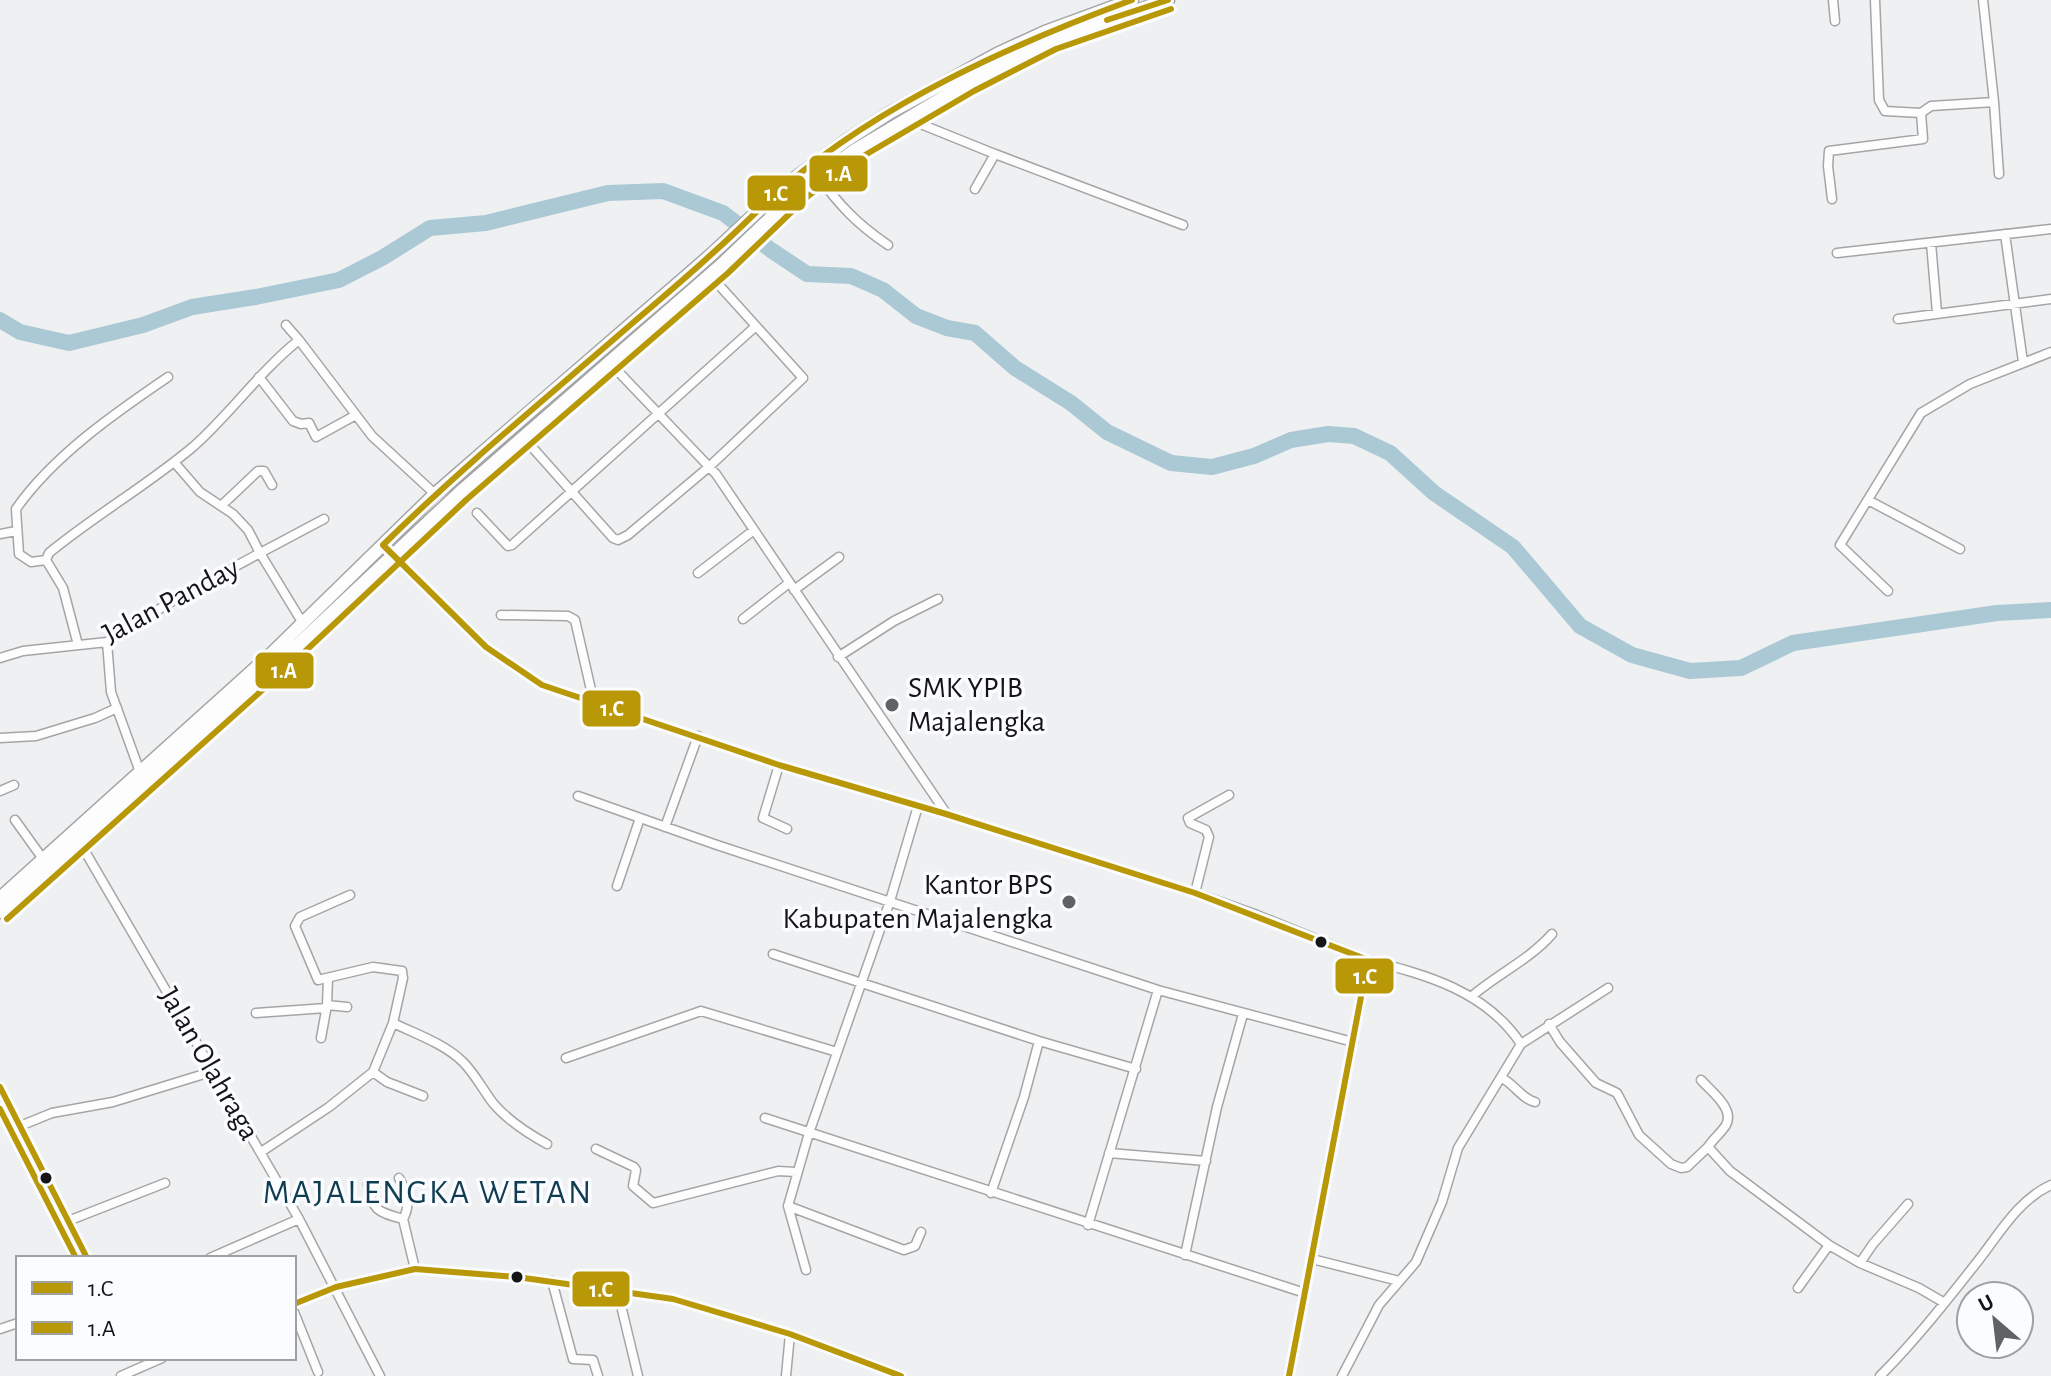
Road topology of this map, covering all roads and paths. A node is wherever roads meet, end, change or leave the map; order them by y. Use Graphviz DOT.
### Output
graph roads {
  1 [pos="1132,0"];
  2 [pos="1168,0"];
  3 [pos="1833,0"];
  4 [pos="1875,0"];
  5 [pos="1983,0"];
  6 [pos="1835,21"];
  7 [pos="1994,102"];
  8 [pos="1921,113"];
  9 [pos="910,116"];
  10 [pos="995,154"];
  11 [pos="1999,174"];
  12 [pos="818,176"];
  13 [pos="975,189"];
  14 [pos="1832,199"];
  15 [pos="771,208"];
  16 [pos="1183,225"];
  17 [pos="2051,229"];
  18 [pos="2005,234"];
  19 [pos="1931,243"];
  20 [pos="888,245"];
  21 [pos="1837,253"];
  22 [pos="716,259"];
  23 [pos="709,274"];
  24 [pos="2051,299"];
  25 [pos="2015,302"];
  26 [pos="1937,313"];
  27 [pos="1898,319"];
  28 [pos="286,325"];
  29 [pos="756,326"];
  30 [pos="299,340"];
  31 [pos="2051,352"];
  32 [pos="2023,362"];
  33 [pos="610,363"];
  34 [pos="168,377"];
  35 [pos="259,377"];
  36 [pos="356,415"];
  37 [pos="658,416"];
  38 [pos="523,437"];
  39 [pos="174,462"];
  40 [pos="710,466"];
  41 [pos="272,485"];
  42 [pos="572,490"];
  43 [pos="435,494"];
  44 [pos="1868,500"];
  45 [pos="221,506"];
  46 [pos="477,513"];
  47 [pos="324,519"];
  48 [pos="754,530"];
  49 [pos="16,531"];
  50 [pos="0,534"];
  51 [pos="1960,549"];
  52 [pos="388,550"];
  53 [pos="260,553"];
  54 [pos="839,557"];
  55 [pos="46,560"];
  56 [pos="698,573"];
  57 [pos="792,586"];
  58 [pos="1888,591"];
  59 [pos="938,599"];
  60 [pos="501,615"];
  61 [pos="743,619"];
  62 [pos="302,622"];
  63 [pos="107,642"];
  64 [pos="78,645"];
  65 [pos="838,657"];
  66 [pos="0,658"];
  67 [pos="594,703"];
  68 [pos="117,708"];
  69 [pos="698,736"];
  70 [pos="0,738"];
  71 [pos="779,765"];
  72 [pos="140,772"];
  73 [pos="14,785"];
  74 [pos="0,791"];
  75 [pos="1229,795"];
  76 [pos="578,796"];
  77 [pos="918,806"];
  78 [pos="946,814"];
  79 [pos="640,818"];
  80 [pos="15,820"];
  81 [pos="665,827"];
  82 [pos="787,829"];
  83 [pos="79,841"];
  84 [pos="43,859"];
  85 [pos="617,886"];
  86 [pos="1195,893"];
  87 [pos="350,895"];
  88 [pos="0,898"];
  89 [pos="890,901"];
  90 [pos="0,912"];
  91 [pos="1552,934"];
  92 [pos="773,954"];
  93 [pos="1368,960"];
  94 [pos="328,978"];
  95 [pos="862,981"];
  96 [pos="1608,988"];
  97 [pos="1158,990"];
  98 [pos="1472,996"];
  99 [pos="326,1006"];
  100 [pos="347,1007"];
  101 [pos="256,1013"];
  102 [pos="1243,1014"];
  103 [pos="393,1023"];
  104 [pos="1549,1024"];
  105 [pos="321,1038"];
  106 [pos="1039,1041"];
  107 [pos="1353,1042"];
  108 [pos="1521,1044"];
  109 [pos="837,1052"];
  110 [pos="566,1058"];
  111 [pos="1136,1069"];
  112 [pos="214,1071"];
  113 [pos="373,1072"];
  114 [pos="1502,1078"];
  115 [pos="1701,1080"];
  116 [pos="0,1087"];
  117 [pos="423,1096"];
  118 [pos="1535,1102"];
  119 [pos="765,1118"];
  120 [pos="20,1126"];
  121 [pos="809,1133"];
  122 [pos="547,1144"];
  123 [pos="1708,1147"];
  124 [pos="596,1149"];
  125 [pos="261,1152"];
  126 [pos="1109,1153"];
  127 [pos="1206,1161"];
  128 [pos="796,1172"];
  129 [pos="399,1178"];
  130 [pos="165,1183"];
  131 [pos="368,1184"];
  132 [pos="2051,1185"];
  133 [pos="991,1193"];
  134 [pos="1908,1204"];
  135 [pos="788,1206"];
  136 [pos="299,1219"];
  137 [pos="403,1219"];
  138 [pos="68,1221"];
  139 [pos="1088,1225"];
  140 [pos="921,1232"];
  141 [pos="1829,1245"];
  142 [pos="1185,1255"];
  143 [pos="86,1256"];
  144 [pos="215,1256"];
  145 [pos="1312,1259"];
  146 [pos="1860,1263"];
  147 [pos="415,1269"];
  148 [pos="806,1270"];
  149 [pos="552,1281"];
  150 [pos="1399,1281"];
  151 [pos="336,1287"];
  152 [pos="1798,1288"];
  153 [pos="617,1289"];
  154 [pos="1305,1293"];
  155 [pos="1943,1302"];
  156 [pos="296,1303"];
  157 [pos="296,1317"];
  158 [pos="790,1334"];
  159 [pos="140,1362"];
  160 [pos="318,1372"];
  161 [pos="121,1376"];
  162 [pos="380,1376"];
  163 [pos="598,1376"];
  164 [pos="638,1376"];
  165 [pos="786,1376"];
  166 [pos="901,1376"];
  167 [pos="1289,1376"];
  168 [pos="1342,1376"];
  169 [pos="1880,1376"];
  1 -- 15 [label="main road"];
  2 -- 9 [label="main road"];
  3 -- 6 [label="street"];
  4 -- 8 [label="street"];
  5 -- 7 [label="street"];
  7 -- 8 [label="street"];
  7 -- 11 [label="street"];
  8 -- 14 [label="street"];
  9 -- 10 [label="street"];
  9 -- 12 [label="main road"];
  10 -- 13 [label="street"];
  10 -- 16 [label="street"];
  12 -- 15 [label="main road"];
  12 -- 20 [label="street"];
  15 -- 22 [label="main road"];
  17 -- 18 [label="street"];
  18 -- 19 [label="street"];
  18 -- 25 [label="street"];
  19 -- 21 [label="street"];
  19 -- 26 [label="street"];
  22 -- 23 [label="main road"];
  22 -- 43 [label="main road"];
  23 -- 29 [label="street"];
  23 -- 33 [label="main road"];
  24 -- 25 [label="street"];
  25 -- 26 [label="street"];
  25 -- 32 [label="street"];
  26 -- 27 [label="street"];
  28 -- 30 [label="street"];
  29 -- 37 [label="street"];
  29 -- 40 [label="street"];
  30 -- 35 [label="street"];
  30 -- 36 [label="street"];
  31 -- 32 [label="street"];
  32 -- 44 [label="street"];
  33 -- 37 [label="street"];
  33 -- 38 [label="main road"];
  34 -- 49 [label="street"];
  35 -- 36 [label="street"];
  35 -- 39 [label="street"];
  36 -- 43 [label="street"];
  37 -- 40 [label="street"];
  37 -- 42 [label="street"];
  38 -- 42 [label="street"];
  38 -- 52 [label="main road"];
  39 -- 45 [label="street"];
  39 -- 55 [label="street"];
  40 -- 42 [label="street"];
  40 -- 48 [label="street"];
  41 -- 45 [label="street"];
  42 -- 46 [label="street"];
  43 -- 52 [label="main road"];
  44 -- 51 [label="street"];
  44 -- 58 [label="street"];
  45 -- 53 [label="street"];
  47 -- 53 [label="street"];
  48 -- 56 [label="street"];
  48 -- 57 [label="street"];
  49 -- 50 [label="street"];
  49 -- 55 [label="street"];
  52 -- 62 [label="main road"];
  52 -- 67 [label="street"];
  52 -- 83 [label="main road"];
  53 -- 62 [label="street, Jalan Panday"];
  53 -- 63 [label="street, Jalan Panday"];
  54 -- 57 [label="street"];
  55 -- 64 [label="street"];
  57 -- 61 [label="street"];
  57 -- 65 [label="street"];
  59 -- 65 [label="street"];
  60 -- 67 [label="street"];
  62 -- 72 [label="main road"];
  63 -- 64 [label="street, Jalan Panday"];
  63 -- 68 [label="street"];
  64 -- 66 [label="street, Jalan Panday"];
  65 -- 78 [label="street"];
  67 -- 69 [label="street"];
  68 -- 70 [label="street"];
  68 -- 72 [label="street"];
  69 -- 71 [label="street"];
  69 -- 81 [label="street"];
  71 -- 77 [label="street"];
  71 -- 82 [label="street"];
  72 -- 84 [label="main road"];
  73 -- 74 [label="street"];
  75 -- 86 [label="street"];
  76 -- 79 [label="street"];
  77 -- 78 [label="street"];
  77 -- 89 [label="street"];
  78 -- 86 [label="street"];
  79 -- 81 [label="street"];
  79 -- 85 [label="street"];
  80 -- 84 [label="street"];
  81 -- 89 [label="street"];
  83 -- 90 [label="main road"];
  83 -- 112 [label="street, Jalan Olahraga"];
  84 -- 88 [label="main road"];
  86 -- 93 [label="street"];
  87 -- 94 [label="street"];
  89 -- 95 [label="street"];
  89 -- 97 [label="street"];
  91 -- 98 [label="street"];
  92 -- 95 [label="street"];
  93 -- 98 [label="street"];
  93 -- 107 [label="street"];
  94 -- 99 [label="street"];
  94 -- 103 [label="street"];
  95 -- 106 [label="street"];
  95 -- 109 [label="street"];
  96 -- 104 [label="street"];
  97 -- 102 [label="street"];
  97 -- 111 [label="street"];
  98 -- 108 [label="street"];
  99 -- 100 [label="street"];
  99 -- 101 [label="street"];
  99 -- 105 [label="street"];
  102 -- 107 [label="street"];
  102 -- 127 [label="street"];
  103 -- 113 [label="street"];
  103 -- 122 [label="street"];
  104 -- 108 [label="street"];
  104 -- 123 [label="street"];
  106 -- 111 [label="street"];
  106 -- 133 [label="street"];
  107 -- 145 [label="street"];
  108 -- 114 [label="street"];
  109 -- 110 [label="street"];
  109 -- 121 [label="street"];
  111 -- 126 [label="street"];
  112 -- 120 [label="street"];
  112 -- 125 [label="street, Jalan Olahraga"];
  113 -- 117 [label="street"];
  113 -- 125 [label="street"];
  114 -- 118 [label="street"];
  114 -- 150 [label="street"];
  115 -- 123 [label="street"];
  116 -- 120 [label="street"];
  119 -- 121 [label="street"];
  120 -- 138 [label="street"];
  121 -- 128 [label="street"];
  121 -- 133 [label="street"];
  123 -- 141 [label="street"];
  124 -- 128 [label="street"];
  125 -- 136 [label="street, Jalan Olahraga"];
  126 -- 127 [label="street"];
  126 -- 139 [label="street"];
  127 -- 142 [label="street"];
  128 -- 135 [label="street"];
  129 -- 137 [label="street"];
  130 -- 138 [label="street"];
  131 -- 137 [label="street"];
  132 -- 155 [label="street"];
  133 -- 139 [label="street"];
  134 -- 146 [label="street"];
  135 -- 140 [label="street"];
  135 -- 148 [label="street"];
  136 -- 144 [label="street"];
  136 -- 151 [label="street, Jalan Olahraga"];
  137 -- 147 [label="street"];
  138 -- 143 [label="street"];
  139 -- 142 [label="street"];
  141 -- 146 [label="street"];
  141 -- 152 [label="street"];
  142 -- 154 [label="street"];
  145 -- 150 [label="street"];
  145 -- 154 [label="street"];
  146 -- 155 [label="street"];
  147 -- 149 [label="street"];
  147 -- 151 [label="street"];
  149 -- 153 [label="street"];
  149 -- 163 [label="street"];
  150 -- 168 [label="street"];
  151 -- 156 [label="street"];
  151 -- 162 [label="street, Jalan Olahraga"];
  153 -- 158 [label="street"];
  153 -- 164 [label="street"];
  154 -- 167 [label="street"];
  155 -- 169 [label="street"];
  157 -- 160 [label="street"];
  158 -- 165 [label="street"];
  158 -- 166 [label="street"];
  159 -- 161 [label="street"];
}
